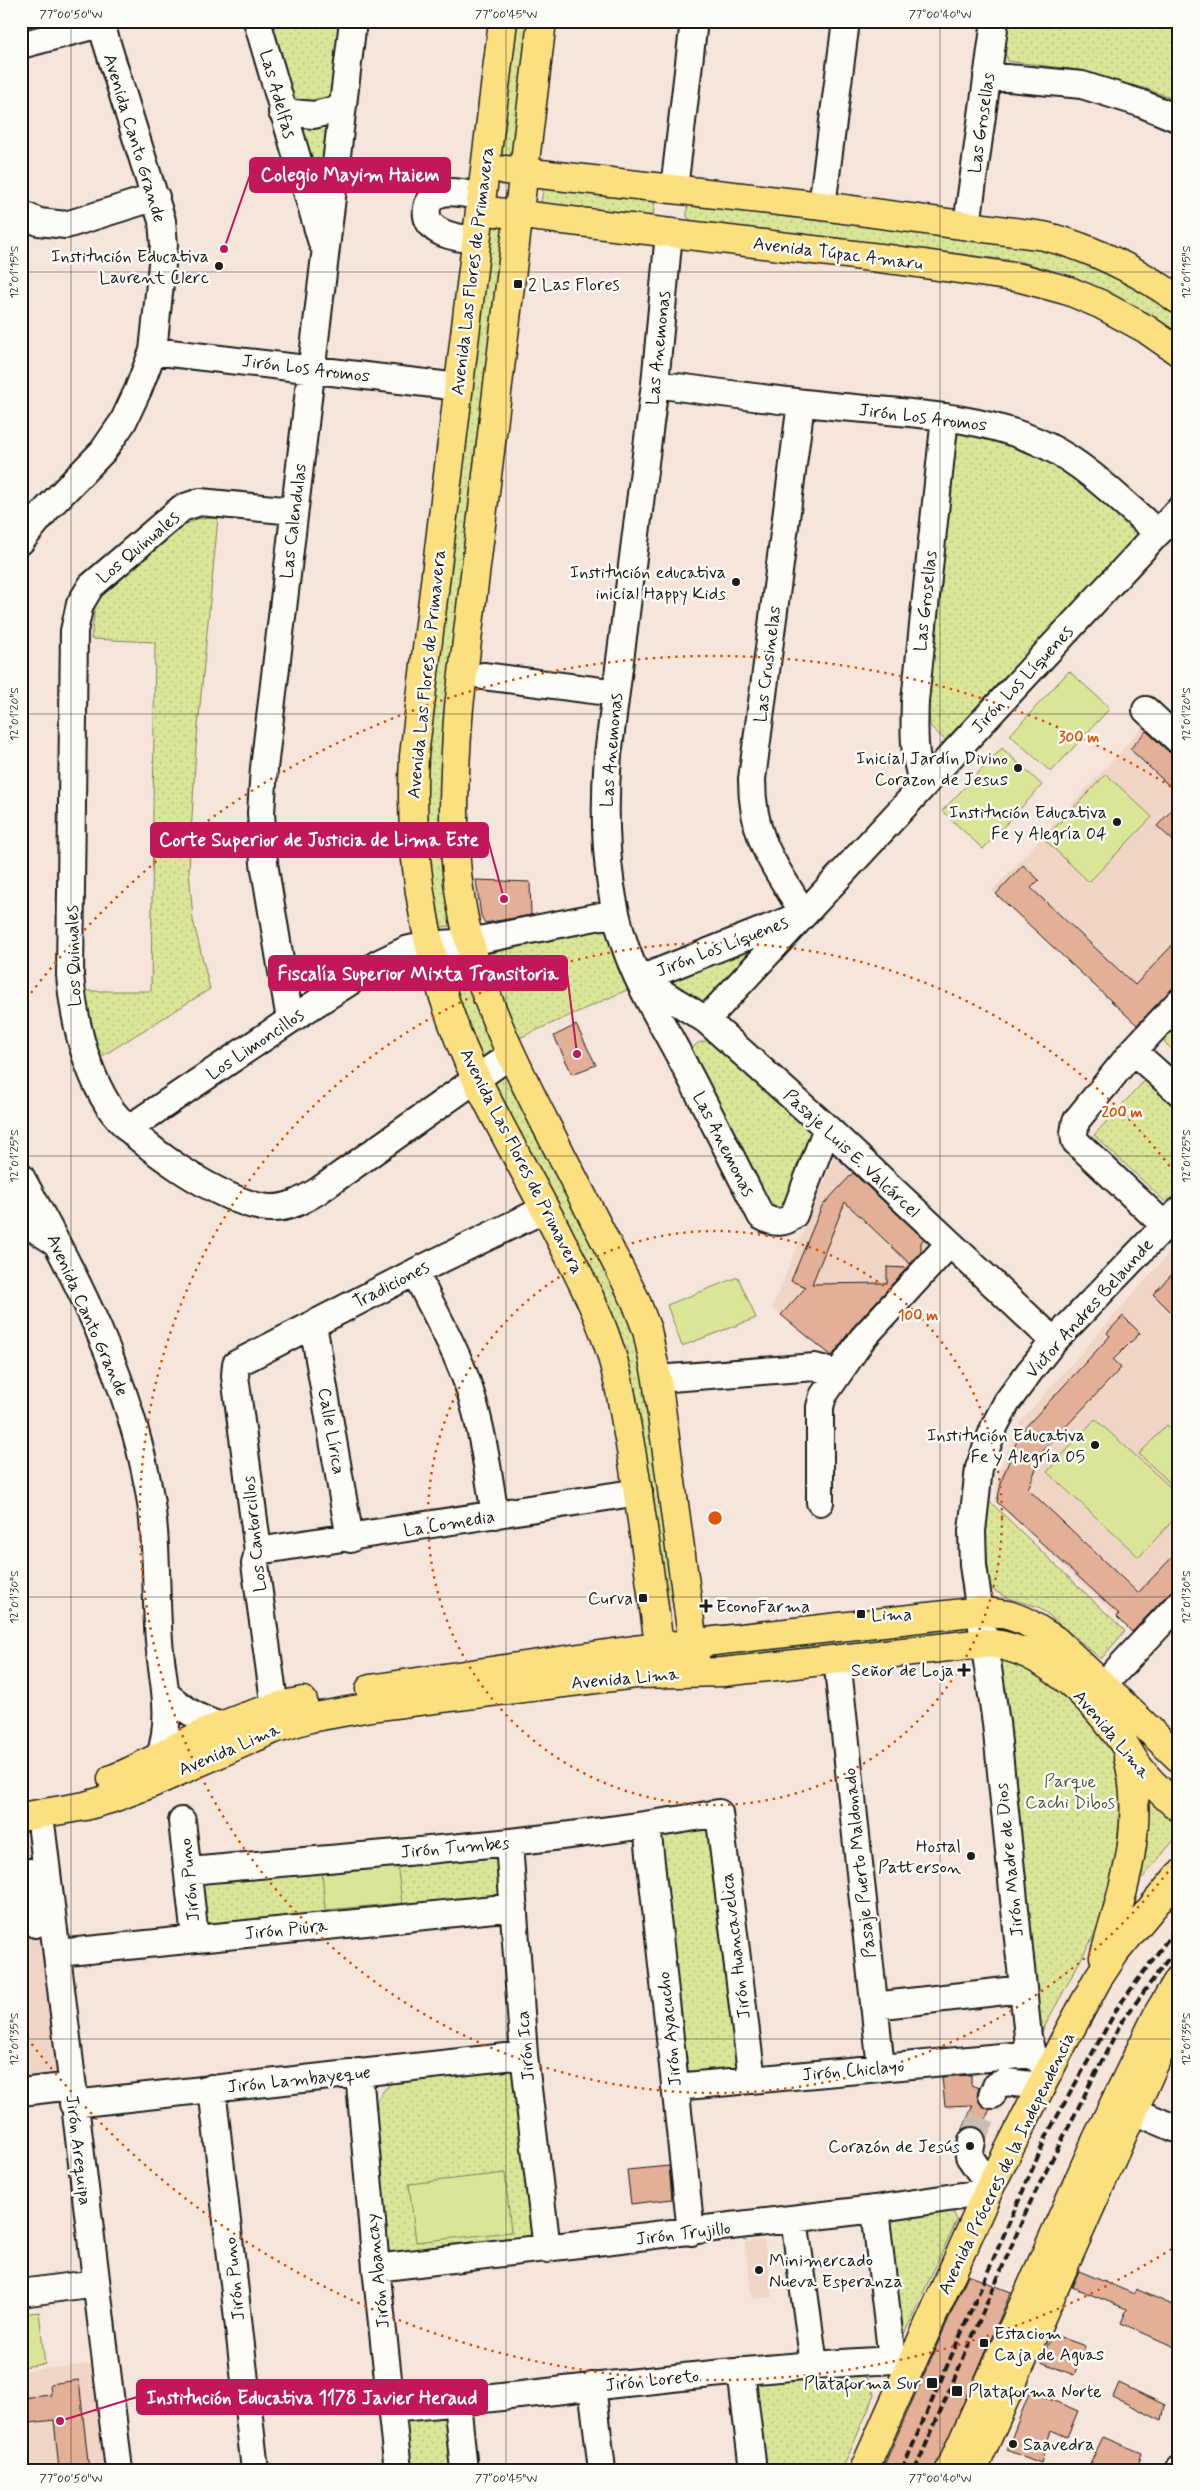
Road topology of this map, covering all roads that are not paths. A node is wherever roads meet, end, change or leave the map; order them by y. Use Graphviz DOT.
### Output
graph roads {
  1 [pos="257,21"];
  2 [pos="353,21"];
  3 [pos="503,21"];
  4 [pos="542,21"];
  5 [pos="694,21"];
  6 [pos="846,21"];
  7 [pos="995,21"];
  8 [pos="100,22"];
  9 [pos="21,45"];
  10 [pos="987,76"];
  11 [pos="342,108"];
  12 [pos="282,112"];
  13 [pos="1179,119"];
  14 [pos="485,167"];
  15 [pos="524,172"];
  16 [pos="674,189"];
  17 [pos="156,197"];
  18 [pos="481,204"];
  19 [pos="822,206"];
  20 [pos="21,214"];
  21 [pos="519,214"];
  22 [pos="967,225"];
  23 [pos="669,233"];
  24 [pos="476,240"];
  25 [pos="325,254"];
  26 [pos="1179,300"];
  27 [pos="153,351"];
  28 [pos="1179,352"];
  29 [pos="312,368"];
  30 [pos="655,384"];
  31 [pos="459,387"];
  32 [pos="801,403"];
  33 [pos="944,417"];
  34 [pos="1179,510"];
  35 [pos="294,511"];
  36 [pos="1158,532"];
  37 [pos="21,541"];
  38 [pos="482,676"];
  39 [pos="600,691"];
  40 [pos="1146,710"];
  41 [pos="1179,741"];
  42 [pos="924,785"];
  43 [pos="616,913"];
  44 [pos="804,914"];
  45 [pos="469,942"];
  46 [pos="428,945"];
  47 [pos="640,979"];
  48 [pos="1179,1002"];
  49 [pos="290,1020"];
  50 [pos="706,1020"];
  51 [pos="1133,1051"];
  52 [pos="510,1055"];
  53 [pos="476,1078"];
  54 [pos="1179,1092"];
  55 [pos="826,1128"];
  56 [pos="128,1129"];
  57 [pos="21,1178"];
  58 [pos="544,1209"];
  59 [pos="1171,1218"];
  60 [pos="21,1220"];
  61 [pos="57,1243"];
  62 [pos="949,1244"];
  63 [pos="415,1272"];
  64 [pos="313,1324"];
  65 [pos="1054,1341"];
  66 [pos="239,1361"];
  67 [pos="836,1376"];
  68 [pos="657,1379"];
  69 [pos="639,1492"];
  70 [pos="820,1502"];
  71 [pos="495,1515"];
  72 [pos="350,1539"];
  73 [pos="258,1552"];
  74 [pos="1179,1604"];
  75 [pos="980,1611"];
  76 [pos="984,1643"];
  77 [pos="693,1644"];
  78 [pos="659,1648"];
  79 [pos="837,1659"];
  80 [pos="697,1673"];
  81 [pos="663,1674"];
  82 [pos="1104,1684"];
  83 [pos="167,1695"];
  84 [pos="275,1708"];
  85 [pos="228,1735"];
  86 [pos="1126,1748"];
  87 [pos="160,1757"];
  88 [pos="1179,1758"];
  89 [pos="1179,1808"];
  90 [pos="719,1813"];
  91 [pos="27,1816"];
  92 [pos="182,1821"];
  93 [pos="648,1826"];
  94 [pos="508,1843"];
  95 [pos="189,1871"];
  96 [pos="1179,1875"];
  97 [pos="514,1907"];
  98 [pos="35,1924"];
  99 [pos="196,1938"];
  100 [pos="58,1953"];
  101 [pos="1179,1979"];
  102 [pos="1097,1980"];
  103 [pos="1022,1989"];
  104 [pos="874,2006"];
  105 [pos="1179,2018"];
  106 [pos="524,2054"];
  107 [pos="881,2068"];
  108 [pos="1041,2070"];
  109 [pos="360,2072"];
  110 [pos="752,2080"];
  111 [pos="675,2087"];
  112 [pos="212,2088"];
  113 [pos="21,2092"];
  114 [pos="72,2095"];
  115 [pos="992,2095"];
  116 [pos="1146,2116"];
  117 [pos="1179,2130"];
  118 [pos="972,2141"];
  119 [pos="989,2190"];
  120 [pos="875,2209"];
  121 [pos="794,2219"];
  122 [pos="691,2232"];
  123 [pos="547,2250"];
  124 [pos="376,2268"];
  125 [pos="96,2282"];
  126 [pos="21,2293"];
  127 [pos="902,2359"];
  128 [pos="814,2364"];
  129 [pos="741,2371"];
  130 [pos="592,2386"];
  131 [pos="458,2402"];
  132 [pos="392,2409"];
  133 [pos="962,2468"];
  134 [pos="119,2470"];
  135 [pos="256,2470"];
  136 [pos="398,2470"];
  137 [pos="464,2470"];
  138 [pos="602,2470"];
  139 [pos="753,2470"];
  140 [pos="864,2470"];
  1 -- 12 [label="street, Las Adelfas"];
  2 -- 11 [label="street, Las Calendulas"];
  3 -- 14 [label="main road, Avenida Las Flores de Primavera"];
  4 -- 15 [label="main road, Avenida Las Flores de Primavera"];
  5 -- 16 [label="street"];
  6 -- 19 [label="street"];
  7 -- 10 [label="street, Las Grosellas"];
  8 -- 9 [label="street"];
  8 -- 17 [label="street, Avenida Canto Grande"];
  10 -- 13 [label="street"];
  10 -- 22 [label="street, Las Grosellas"];
  11 -- 12 [label="street"];
  11 -- 25 [label="street, Las Calendulas"];
  12 -- 25 [label="street, Las Adelfas"];
  14 -- 15 [label="main road"];
  14 -- 18 [label="main road, Avenida Las Flores de Primavera"];
  15 -- 16 [label="main road"];
  15 -- 21 [label="main road, Avenida Las Flores de Primavera"];
  16 -- 19 [label="main road"];
  17 -- 20 [label="street"];
  17 -- 27 [label="street, Avenida Canto Grande"];
  18 -- 21 [label="main road, Avenida Túpac Amaru"];
  18 -- 24 [label="main road, Avenida Las Flores de Primavera"];
  18 -- 24 [label="street"];
  19 -- 22 [label="main road"];
  21 -- 23 [label="main road, Avenida Túpac Amaru"];
  21 -- 45 [label="main road, Avenida Las Flores de Primavera"];
  22 -- 26 [label="main road"];
  23 -- 28 [label="main road, Avenida Túpac Amaru"];
  23 -- 30 [label="street, Las Anemonas"];
  24 -- 31 [label="main road, Avenida Las Flores de Primavera"];
  25 -- 29 [label="street, Las Calendulas"];
  27 -- 29 [label="street, Jirón Los Aromos"];
  27 -- 37 [label="street, Avenida Canto Grande"];
  29 -- 31 [label="street, Jirón Los Aromos"];
  29 -- 35 [label="street, Las Calendulas"];
  30 -- 32 [label="street, Jirón Los Aromos"];
  30 -- 43 [label="street, Las Anemonas"];
  31 -- 46 [label="main road, Avenida Las Flores de Primavera"];
  32 -- 33 [label="street, Jirón Los Aromos"];
  32 -- 44 [label="street, Las Crusinelas"];
  33 -- 36 [label="street, Jirón Los Aromos"];
  33 -- 42 [label="street, Las Grosellas"];
  34 -- 36 [label="street, Jirón Los Líquenes"];
  35 -- 49 [label="street, Las Calendulas"];
  35 -- 56 [label="street, Los Quinuales"];
  36 -- 42 [label="street, Jirón Los Líquenes"];
  38 -- 39 [label="street"];
  40 -- 41 [label="street"];
  42 -- 44 [label="street, Jirón Los Líquenes"];
  43 -- 45 [label="street, Los Limoncillos"];
  43 -- 47 [label="street, Las Anemonas"];
  44 -- 47 [label="street, Jirón Los Líquenes"];
  44 -- 50 [label="street, Jirón Los Líquenes"];
  45 -- 46 [label="street, Los Limoncillos"];
  45 -- 52 [label="main road, Avenida Las Flores de Primavera"];
  46 -- 49 [label="street, Los Limoncillos"];
  46 -- 53 [label="main road, Avenida Las Flores de Primavera"];
  47 -- 50 [label="street, Pasaje Luis E. Valcárcel"];
  47 -- 55 [label="street, Las Anemonas"];
  48 -- 51 [label="street"];
  49 -- 56 [label="street, Los Limoncillos"];
  50 -- 55 [label="street, Pasaje Luis E. Valcárcel"];
  51 -- 54 [label="street"];
  51 -- 59 [label="street"];
  52 -- 53 [label="street, Los Quinuales"];
  52 -- 68 [label="main road, Avenida Las Flores de Primavera"];
  53 -- 56 [label="street, Los Quinuales"];
  53 -- 58 [label="main road, Avenida Las Flores de Primavera"];
  55 -- 62 [label="street, Pasaje Luis E. Valcárcel"];
  57 -- 61 [label="street, Avenida Canto Grande"];
  58 -- 63 [label="street, Tradiciones"];
  58 -- 69 [label="main road, Avenida Las Flores de Primavera"];
  59 -- 65 [label="street, Victor Andres Belaunde"];
  60 -- 61 [label="street"];
  61 -- 83 [label="street, Avenida Canto Grande"];
  62 -- 65 [label="street, Pasaje Luis E. Valcárcel"];
  62 -- 67 [label="street"];
  63 -- 64 [label="street, Tradiciones"];
  63 -- 71 [label="street"];
  64 -- 66 [label="street, Tradiciones"];
  64 -- 72 [label="street, Calle Lírica"];
  65 -- 75 [label="street, Victor Andres Belaunde"];
  66 -- 73 [label="street, Los Cantorcillos"];
  67 -- 68 [label="street"];
  67 -- 70 [label="street"];
  68 -- 77 [label="main road, Avenida Las Flores de Primavera"];
  69 -- 71 [label="street, La Comedia"];
  69 -- 78 [label="main road, Avenida Las Flores de Primavera"];
  71 -- 72 [label="street, La Comedia"];
  72 -- 73 [label="street, La Comedia"];
  73 -- 84 [label="street, Los Cantorcillos"];
  74 -- 82 [label="street"];
  75 -- 76 [label="street, Victor Andres Belaunde"];
  75 -- 77 [label="main road, Avenida Lima"];
  75 -- 82 [label="main road, Avenida Lima"];
  76 -- 79 [label="main road, Avenida Lima"];
  76 -- 86 [label="main road, Avenida Lima"];
  76 -- 103 [label="street, Jirón Madre de Dios"];
  77 -- 78 [label="main road, Avenida Lima"];
  77 -- 80 [label="main road, Avenida Las Flores de Primavera"];
  78 -- 81 [label="main road, Avenida Las Flores de Primavera"];
  78 -- 84 [label="main road, Avenida Lima"];
  79 -- 80 [label="main road, Avenida Lima"];
  79 -- 104 [label="street, Pasaje Puerto Maldonado"];
  80 -- 81 [label="main road, Avenida Lima"];
  81 -- 85 [label="main road, Avenida Lima"];
  82 -- 88 [label="main road, Avenida Lima"];
  83 -- 85 [label="street"];
  83 -- 87 [label="street, Avenida Canto Grande"];
  84 -- 85 [label="main road, Avenida Lima"];
  85 -- 87 [label="main road, Avenida Lima"];
  85 -- 91 [label="main road, Avenida Lima"];
  86 -- 89 [label="main road, Avenida Lima"];
  86 -- 102 [label="main road"];
  87 -- 91 [label="main road, Avenida Lima"];
  90 -- 93 [label="street, Jirón Tumbes"];
  90 -- 110 [label="street, Jirón Huancavelica"];
  91 -- 98 [label="street"];
  91 -- 100 [label="street, Jirón Arequipa"];
  92 -- 95 [label="street, Jirón Puno"];
  93 -- 94 [label="street, Jirón Tumbes"];
  93 -- 111 [label="street, Jirón Ayacucho"];
  94 -- 95 [label="street, Jirón Tumbes"];
  94 -- 97 [label="street, Jirón Ica"];
  95 -- 99 [label="street, Jirón Puno"];
  96 -- 102 [label="main road, Avenida Próceres de la Independencia"];
  97 -- 99 [label="street, Jirón Piura"];
  97 -- 106 [label="street, Jirón Ica"];
  99 -- 100 [label="street, Jirón Piura"];
  100 -- 114 [label="street, Jirón Arequipa"];
  101 -- 133 [label="main road"];
  102 -- 108 [label="main road, Avenida Próceres de la Independencia"];
  103 -- 104 [label="street"];
  103 -- 108 [label="street, Jirón Madre de Dios"];
  104 -- 107 [label="street, Pasaje Puerto Maldonado"];
  105 -- 133 [label="main road"];
  106 -- 109 [label="street, Jirón Lambayeque"];
  106 -- 123 [label="street, Jirón Ica"];
  107 -- 108 [label="street, Jirón Chiclayo"];
  107 -- 110 [label="street, Jirón Chiclayo"];
  108 -- 115 [label="street"];
  108 -- 119 [label="main road, Avenida Próceres de la Independencia"];
  109 -- 112 [label="street, Jirón Lambayeque"];
  109 -- 124 [label="street, Jirón Abancay"];
  110 -- 111 [label="street, Jirón Chiclayo"];
  111 -- 122 [label="street, Jirón Ayacucho"];
  112 -- 114 [label="street, Jirón Lambayeque"];
  112 -- 135 [label="street, Jirón Puno"];
  113 -- 114 [label="street, Jirón Lambayeque"];
  114 -- 125 [label="street, Jirón Arequipa"];
  116 -- 117 [label="street"];
  118 -- 119 [label="street"];
  119 -- 120 [label="street, Jirón Trujillo"];
  119 -- 127 [label="main road, Avenida Próceres de la Independencia"];
  120 -- 121 [label="street, Jirón Trujillo"];
  120 -- 127 [label="street"];
  121 -- 122 [label="street, Jirón Trujillo"];
  121 -- 128 [label="street"];
  122 -- 123 [label="street, Jirón Trujillo"];
  123 -- 124 [label="street, Jirón Trujillo"];
  124 -- 132 [label="street, Jirón Abancay"];
  125 -- 126 [label="street"];
  125 -- 134 [label="street, Jirón Arequipa"];
  127 -- 128 [label="street, Jirón Loreto"];
  127 -- 140 [label="main road, Avenida Próceres de la Independencia"];
  128 -- 129 [label="street, Jirón Loreto"];
  129 -- 130 [label="street, Jirón Loreto"];
  129 -- 139 [label="street"];
  130 -- 131 [label="street, Jirón Loreto"];
  130 -- 138 [label="street"];
  131 -- 132 [label="street, Jirón Loreto"];
  131 -- 137 [label="street"];
  132 -- 136 [label="street, Jirón Abancay"];
}
